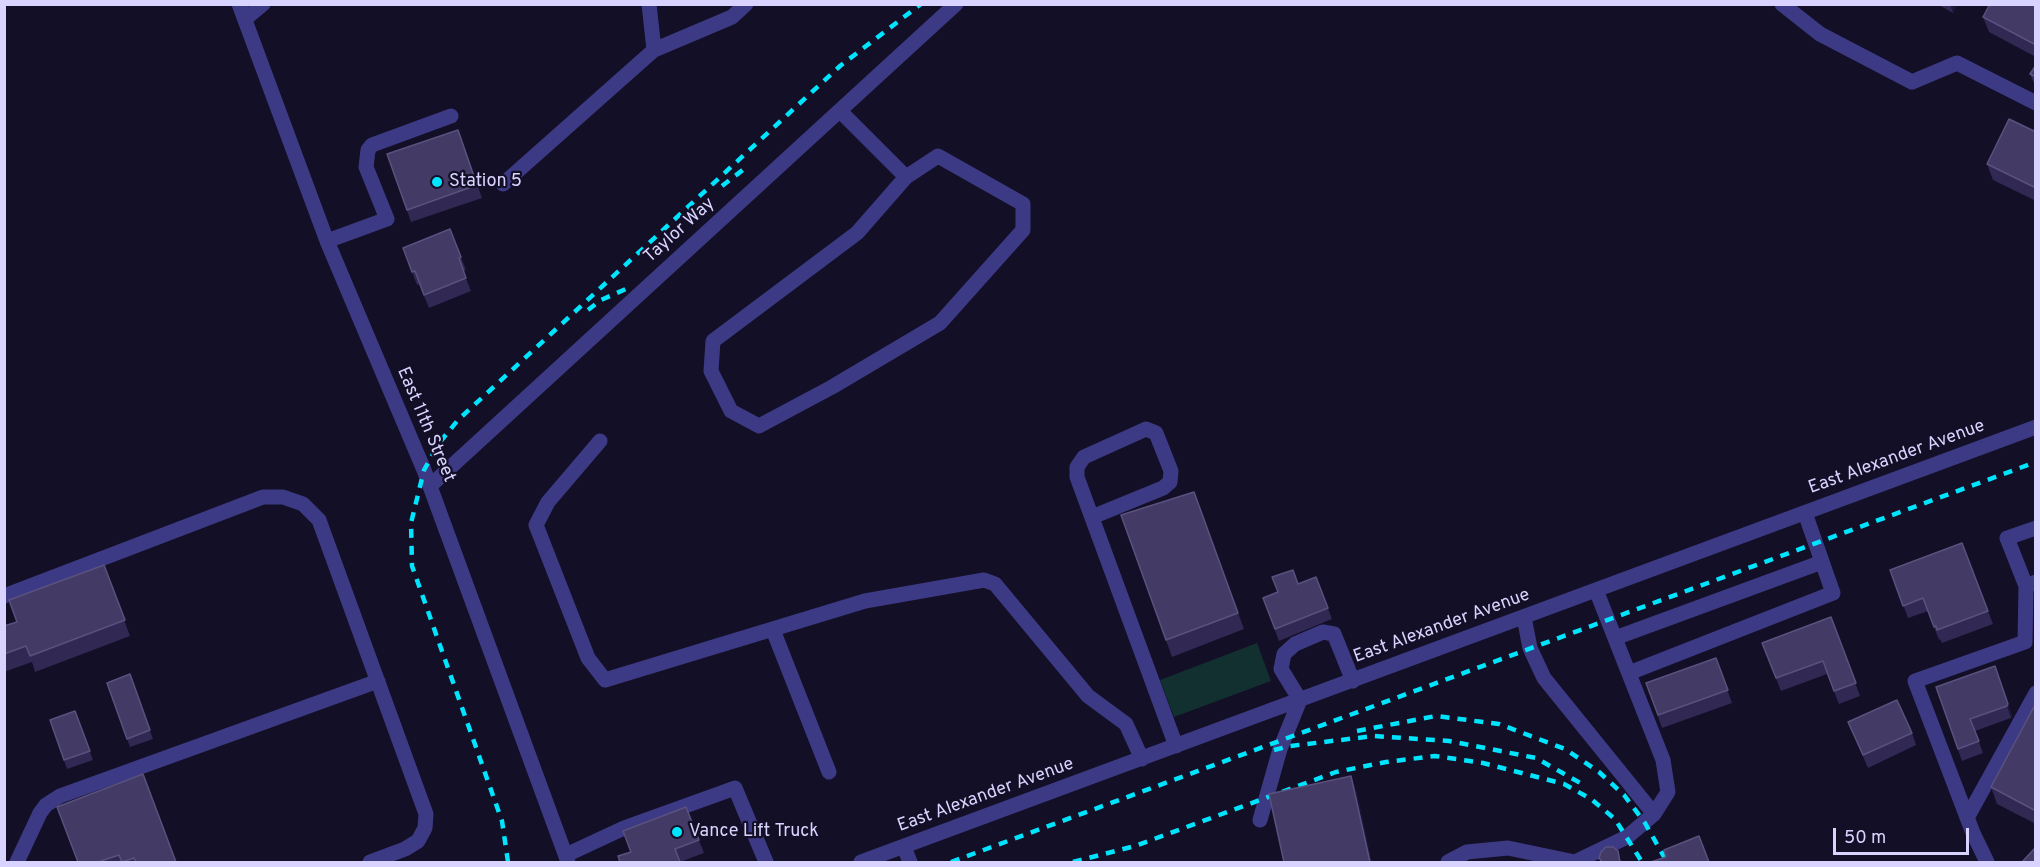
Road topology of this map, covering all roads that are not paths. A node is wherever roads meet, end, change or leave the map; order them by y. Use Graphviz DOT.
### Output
graph roads {
  1 [pos="263,4"];
  2 [pos="649,4"];
  3 [pos="746,4"];
  4 [pos="956,4"];
  5 [pos="1782,4"];
  6 [pos="242,12"];
  7 [pos="654,50"];
  8 [pos="2036,103"];
  9 [pos="840,111"];
  10 [pos="451,116"];
  11 [pos="906,177"];
  12 [pos="503,184"];
  13 [pos="327,241"];
  14 [pos="2036,427"];
  15 [pos="600,441"];
  16 [pos="430,486"];
  17 [pos="1805,513"];
  18 [pos="1092,517"];
  19 [pos="2036,528"];
  20 [pos="1822,562"];
  21 [pos="2031,584"];
  22 [pos="1596,590"];
  23 [pos="4,596"];
  24 [pos="1524,617"];
  25 [pos="773,630"];
  26 [pos="1615,638"];
  27 [pos="1629,673"];
  28 [pos="378,681"];
  29 [pos="1353,681"];
  30 [pos="2036,693"];
  31 [pos="1300,700"];
  32 [pos="1176,746"];
  33 [pos="1142,759"];
  34 [pos="829,772"];
  35 [pos="1654,814"];
  36 [pos="1967,819"];
  37 [pos="1260,820"];
  38 [pos="904,847"];
  39 [pos="567,859"];
  40 [pos="17,862"];
  41 [pos="370,862"];
  42 [pos="766,862"];
  43 [pos="861,862"];
  44 [pos="910,862"];
  45 [pos="1448,862"];
  46 [pos="1987,862"];
  1 -- 6 [label="street"];
  2 -- 7 [label="street"];
  3 -- 7 [label="street"];
  4 -- 9 [label="street, Taylor Way"];
  5 -- 8 [label="street"];
  6 -- 13 [label="street, East 11th Street"];
  7 -- 12 [label="street"];
  9 -- 11 [label="street"];
  9 -- 16 [label="street, Taylor Way"];
  10 -- 13 [label="street"];
  11 -- 11 [label="street"];
  13 -- 16 [label="street, East 11th Street"];
  14 -- 17 [label="street, East Alexander Avenue"];
  15 -- 25 [label="street"];
  16 -- 39 [label="street, East 11th Street"];
  17 -- 20 [label="street"];
  17 -- 22 [label="street, East Alexander Avenue"];
  18 -- 18 [label="street"];
  18 -- 32 [label="street"];
  19 -- 21 [label="street"];
  20 -- 26 [label="street"];
  20 -- 27 [label="street"];
  21 -- 36 [label="street"];
  22 -- 24 [label="street, East Alexander Avenue"];
  22 -- 26 [label="street"];
  23 -- 28 [label="street"];
  24 -- 29 [label="street, East Alexander Avenue"];
  24 -- 35 [label="street"];
  25 -- 33 [label="street"];
  25 -- 34 [label="street"];
  26 -- 27 [label="street"];
  27 -- 35 [label="street"];
  28 -- 40 [label="street"];
  28 -- 41 [label="street"];
  29 -- 31 [label="street, East Alexander Avenue"];
  29 -- 31 [label="street"];
  30 -- 36 [label="street"];
  31 -- 32 [label="street, East Alexander Avenue"];
  31 -- 37 [label="street"];
  32 -- 33 [label="street, East Alexander Avenue"];
  33 -- 38 [label="street, East Alexander Avenue"];
  35 -- 45 [label="street"];
  36 -- 46 [label="street"];
  38 -- 43 [label="street, East Alexander Avenue"];
  38 -- 44 [label="street"];
  39 -- 42 [label="street"];
}
